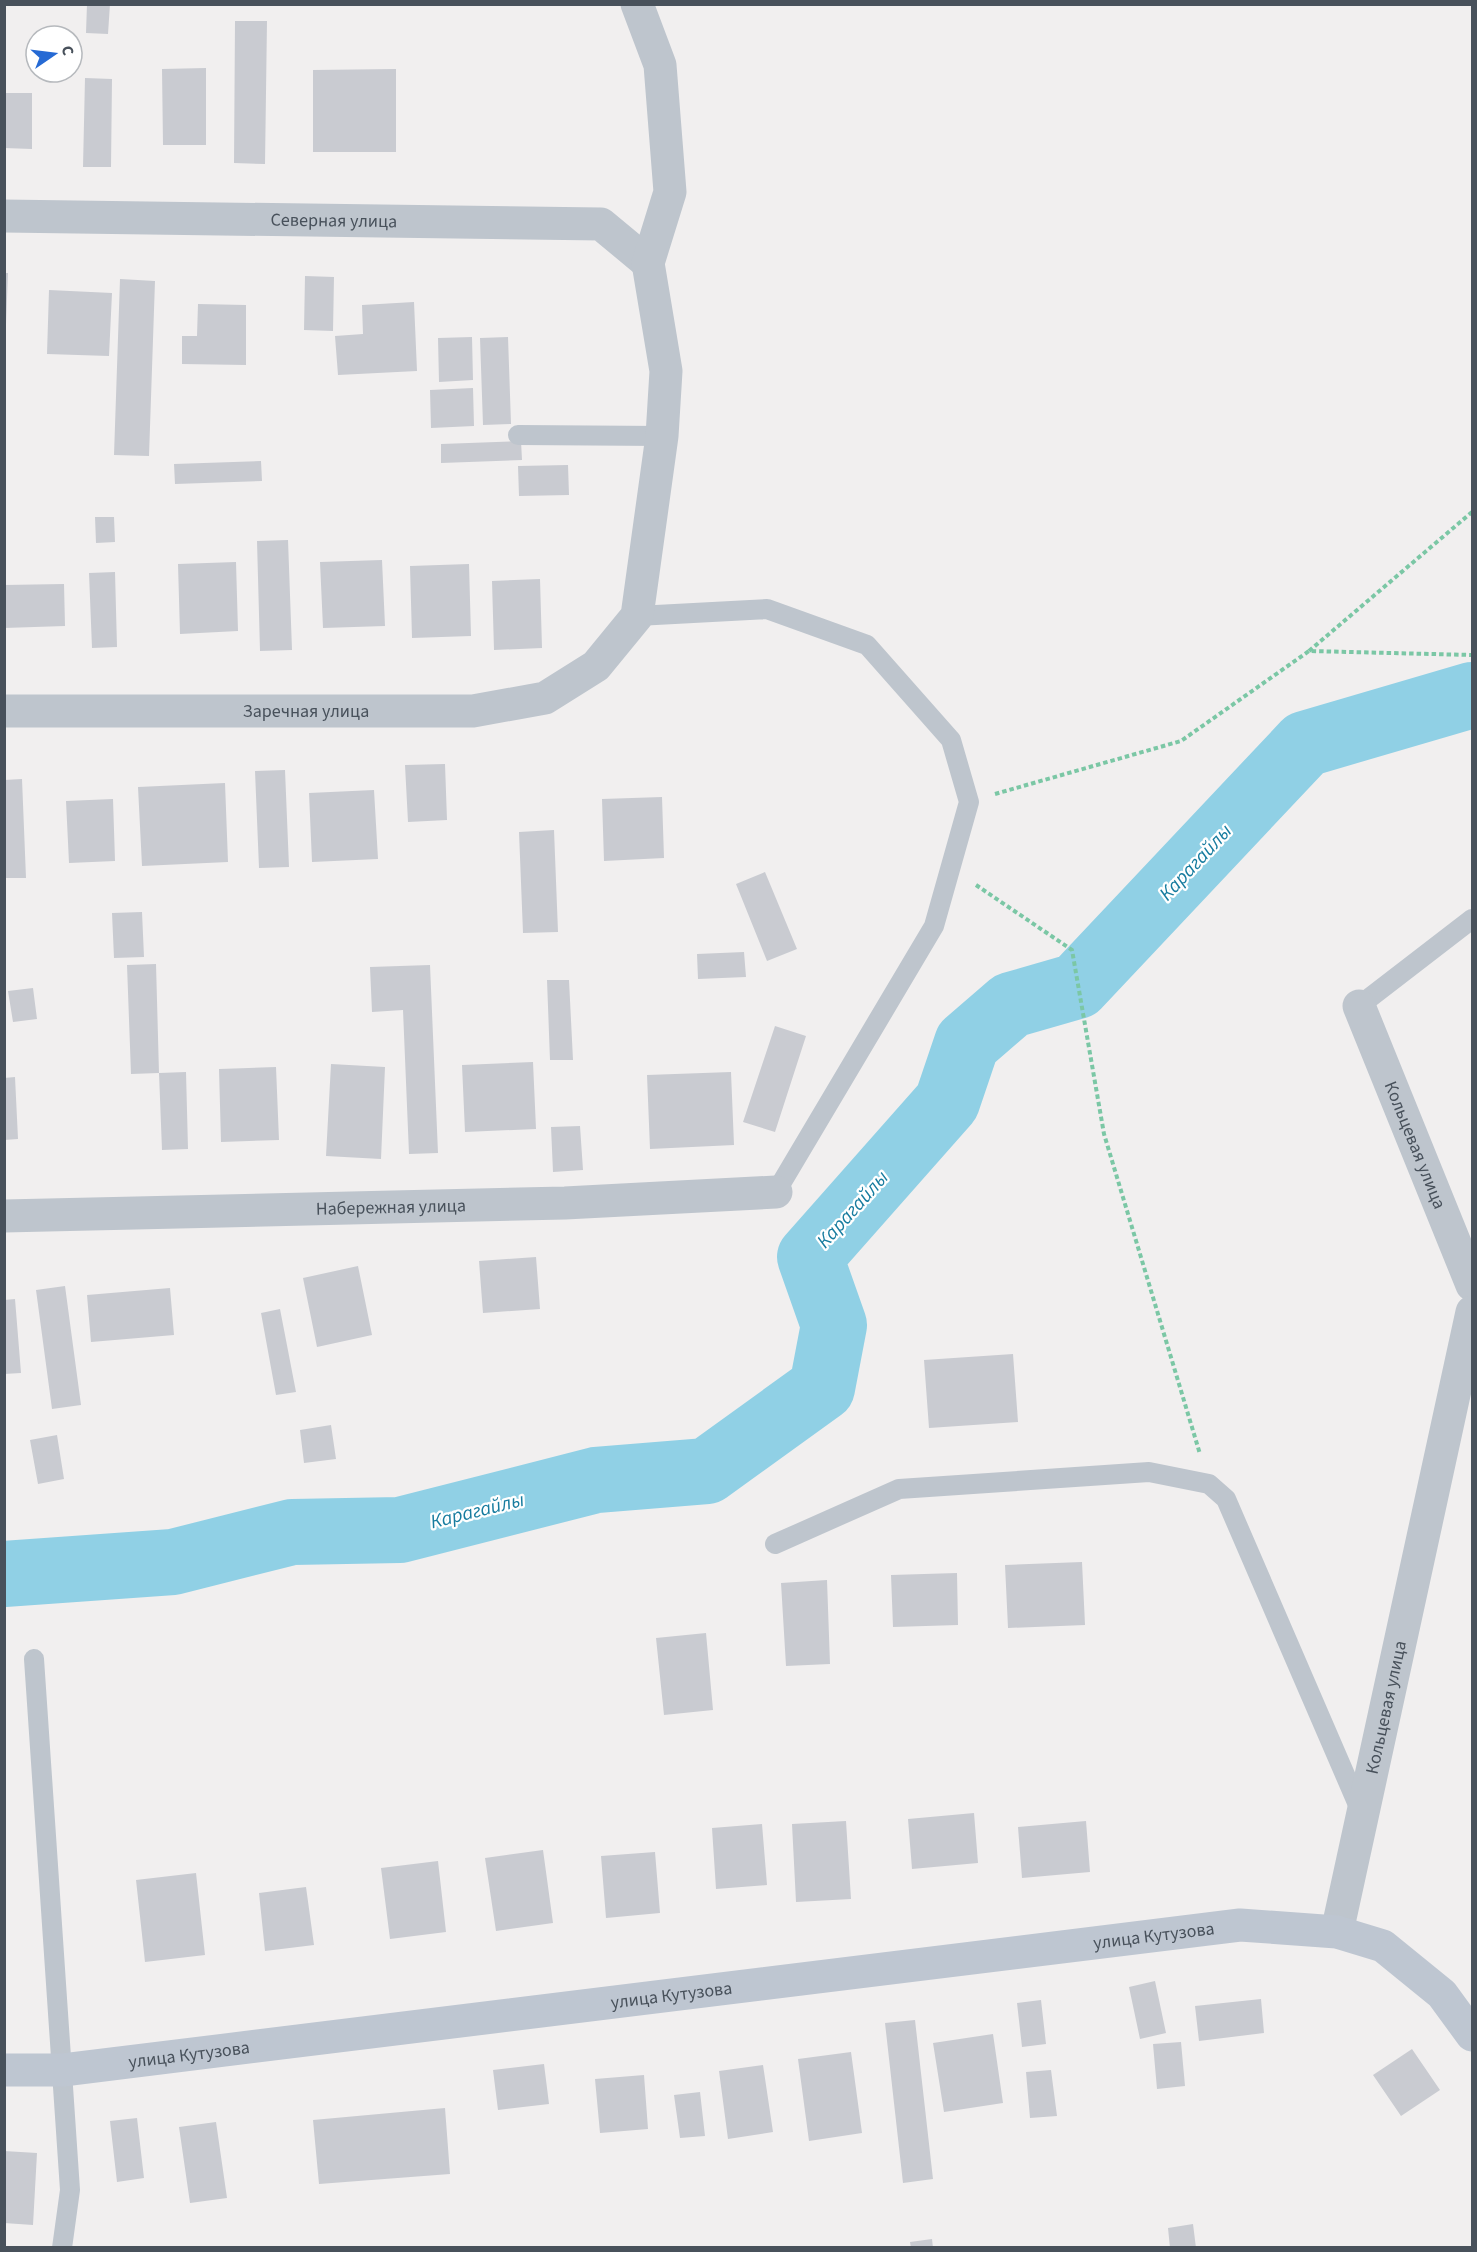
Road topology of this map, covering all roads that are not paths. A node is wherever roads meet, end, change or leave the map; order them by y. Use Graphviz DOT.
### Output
graph roads {
  1 [pos="637,4"];
  2 [pos="4,216"];
  3 [pos="648,263"];
  4 [pos="518,435"];
  5 [pos="662,436"];
  6 [pos="637,616"];
  7 [pos="4,711"];
  8 [pos="1473,919"];
  9 [pos="1359,1006"];
  10 [pos="776,1192"];
  11 [pos="4,1216"];
  12 [pos="1473,1285"];
  13 [pos="1473,1312"];
  14 [pos="775,1544"];
  15 [pos="34,1659"];
  16 [pos="1363,1816"];
  17 [pos="1337,1932"];
  18 [pos="1473,2035"];
  19 [pos="4,2070"];
  20 [pos="63,2070"];
  21 [pos="62,2247"];
  1 -- 3 [label="street"];
  2 -- 3 [label="street, Северная улица"];
  3 -- 5 [label="street"];
  4 -- 5 [label="lane"];
  5 -- 6 [label="street"];
  6 -- 7 [label="street, Заречная улица"];
  6 -- 10 [label="lane"];
  8 -- 9 [label="lane"];
  9 -- 12 [label="street, Кольцевая улица"];
  10 -- 11 [label="street, Набережная улица"];
  13 -- 16 [label="street, Кольцевая улица"];
  14 -- 16 [label="lane"];
  15 -- 20 [label="lane"];
  16 -- 17 [label="street, Кольцевая улица"];
  17 -- 18 [label="main road"];
  17 -- 20 [label="main road, улица Кутузова"];
  19 -- 20 [label="main road, улица Кутузова"];
  20 -- 21 [label="lane"];
}
